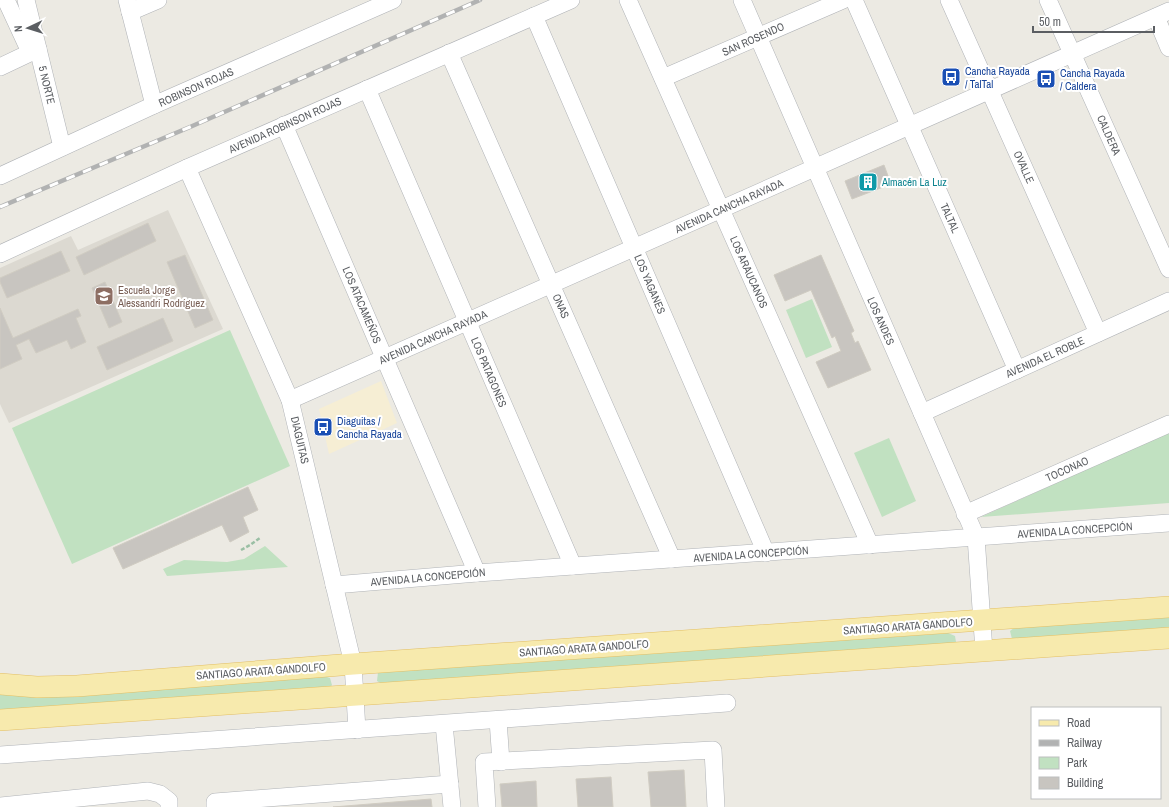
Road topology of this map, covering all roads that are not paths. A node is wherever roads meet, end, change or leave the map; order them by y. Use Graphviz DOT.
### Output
graph roads {
  1 [pos="6,0"];
  2 [pos="26,0"];
  3 [pos="158,0"];
  4 [pos="393,0"];
  5 [pos="571,0"];
  6 [pos="628,0"];
  7 [pos="742,0"];
  8 [pos="843,0"];
  9 [pos="854,0"];
  10 [pos="949,0"];
  11 [pos="1048,0"];
  12 [pos="129,6"];
  13 [pos="1162,14"];
  14 [pos="534,16"];
  15 [pos="758,37"];
  16 [pos="1169,48"];
  17 [pos="34,51"];
  18 [pos="449,53"];
  19 [pos="1072,54"];
  20 [pos="0,67"];
  21 [pos="662,78"];
  22 [pos="367,89"];
  23 [pos="990,91"];
  24 [pos="154,105"];
  25 [pos="284,125"];
  26 [pos="910,126"];
  27 [pos="62,147"];
  28 [pos="187,168"];
  29 [pos="815,168"];
  30 [pos="0,176"];
  31 [pos="721,209"];
  32 [pos="634,248"];
  33 [pos="0,254"];
  34 [pos="1169,270"];
  35 [pos="551,284"];
  36 [pos="1169,301"];
  37 [pos="468,322"];
  38 [pos="1098,334"];
  39 [pos="385,358"];
  40 [pos="1017,370"];
  41 [pos="290,400"];
  42 [pos="922,413"];
  43 [pos="1169,424"];
  44 [pos="965,514"];
  45 [pos="1169,524"];
  46 [pos="976,538"];
  47 [pos="870,545"];
  48 [pos="766,553"];
  49 [pos="672,559"];
  50 [pos="573,566"];
  51 [pos="477,573"];
  52 [pos="334,585"];
  53 [pos="1169,607"];
  54 [pos="981,620"];
  55 [pos="1169,638"];
  56 [pos="984,651"];
  57 [pos="353,664"];
  58 [pos="0,684"];
  59 [pos="356,695"];
  60 [pos="727,703"];
  61 [pos="0,720"];
  62 [pos="498,720"];
  63 [pos="444,724"];
  64 [pos="357,730"];
  65 [pos="0,755"];
  66 [pos="501,762"];
  67 [pos="450,784"];
  68 [pos="0,806"];
  69 [pos="169,807"];
  70 [pos="215,807"];
  71 [pos="452,807"];
  72 [pos="487,807"];
  73 [pos="716,807"];
  1 -- 17 [label="street"];
  2 -- 17 [label="street, 5 NORTE"];
  3 -- 12 [label="street"];
  4 -- 24 [label="street, ROBINSON ROJAS"];
  5 -- 14 [label="street, AVENIDA ROBINSON ROJAS"];
  6 -- 21 [label="street, LOS ARAUCANOS"];
  7 -- 15 [label="street, LOS ANDES"];
  8 -- 15 [label="street, SAN ROSENDO"];
  9 -- 26 [label="street, TALTAL"];
  10 -- 23 [label="street, OVALLE"];
  11 -- 19 [label="street, CALDERA"];
  12 -- 24 [label="street"];
  13 -- 16 [label="street"];
  13 -- 19 [label="street, AVENIDA CANCHA RAYADA"];
  14 -- 18 [label="street, AVENIDA ROBINSON ROJAS"];
  14 -- 32 [label="street, LOS YAGANES"];
  15 -- 21 [label="street, SAN ROSENDO"];
  15 -- 29 [label="street, LOS ANDES"];
  17 -- 20 [label="street"];
  17 -- 27 [label="street, 5 NORTE"];
  18 -- 22 [label="street, AVENIDA ROBINSON ROJAS"];
  18 -- 35 [label="street, ONAS"];
  19 -- 23 [label="street, AVENIDA CANCHA RAYADA"];
  19 -- 34 [label="street, CALDERA"];
  21 -- 31 [label="street, LOS ARAUCANOS"];
  22 -- 25 [label="street, AVENIDA ROBINSON ROJAS"];
  22 -- 37 [label="street, LOS PATAGONES"];
  23 -- 26 [label="street, AVENIDA CANCHA RAYADA"];
  23 -- 38 [label="street, OVALLE"];
  24 -- 27 [label="street, ROBINSON ROJAS"];
  25 -- 28 [label="street, AVENIDA ROBINSON ROJAS"];
  25 -- 39 [label="street, LOS ATACAMEÑOS"];
  26 -- 29 [label="street, AVENIDA CANCHA RAYADA"];
  26 -- 40 [label="street, TALTAL"];
  27 -- 30 [label="street, ROBINSON ROJAS"];
  28 -- 33 [label="street, AVENIDA ROBINSON ROJAS"];
  28 -- 41 [label="street, DIAGUITAS"];
  29 -- 31 [label="street, AVENIDA CANCHA RAYADA"];
  29 -- 42 [label="street, LOS ANDES"];
  31 -- 32 [label="street, AVENIDA CANCHA RAYADA"];
  31 -- 47 [label="street, LOS ARAUCANOS"];
  32 -- 35 [label="street, AVENIDA CANCHA RAYADA"];
  32 -- 48 [label="street, LOS YAGANES"];
  35 -- 37 [label="street, AVENIDA CANCHA RAYADA"];
  35 -- 49 [label="street, ONAS"];
  36 -- 38 [label="street, AVENIDA EL ROBLE"];
  37 -- 39 [label="street, AVENIDA CANCHA RAYADA"];
  37 -- 50 [label="street, LOS PATAGONES"];
  38 -- 40 [label="street, AVENIDA EL ROBLE"];
  39 -- 41 [label="street, AVENIDA CANCHA RAYADA"];
  39 -- 51 [label="street, LOS ATACAMEÑOS"];
  40 -- 42 [label="street, AVENIDA EL ROBLE"];
  41 -- 52 [label="street, DIAGUITAS"];
  42 -- 44 [label="street, LOS ANDES"];
  43 -- 44 [label="street, TOCONAO"];
  44 -- 46 [label="street, LOS ANDES"];
  45 -- 46 [label="street, AVENIDA LA CONCEPCIÓN"];
  46 -- 47 [label="street, AVENIDA LA CONCEPCIÓN"];
  46 -- 54 [label="street, LOS ANDES"];
  47 -- 48 [label="street, AVENIDA LA CONCEPCIÓN"];
  48 -- 49 [label="street, AVENIDA LA CONCEPCIÓN"];
  49 -- 50 [label="street, AVENIDA LA CONCEPCIÓN"];
  50 -- 51 [label="street, AVENIDA LA CONCEPCIÓN"];
  51 -- 52 [label="street, AVENIDA LA CONCEPCIÓN"];
  52 -- 57 [label="street, DIAGUITAS"];
  53 -- 54 [label="main road, SANTIAGO ARATA GANDOLFO"];
  54 -- 56 [label="street, LOS ANDES"];
  54 -- 57 [label="main road, SANTIAGO ARATA GANDOLFO"];
  55 -- 56 [label="main road"];
  56 -- 59 [label="main road"];
  57 -- 58 [label="main road, SANTIAGO ARATA GANDOLFO"];
  57 -- 59 [label="street, DIAGUITAS"];
  59 -- 61 [label="main road"];
  59 -- 64 [label="street, DIAGUITAS"];
  60 -- 62 [label="street"];
  62 -- 63 [label="street"];
  62 -- 66 [label="street"];
  63 -- 64 [label="street"];
  63 -- 67 [label="street"];
  64 -- 65 [label="street"];
  66 -- 72 [label="street"];
  66 -- 73 [label="street"];
  67 -- 70 [label="street"];
  67 -- 71 [label="street"];
  68 -- 69 [label="street"];
}
